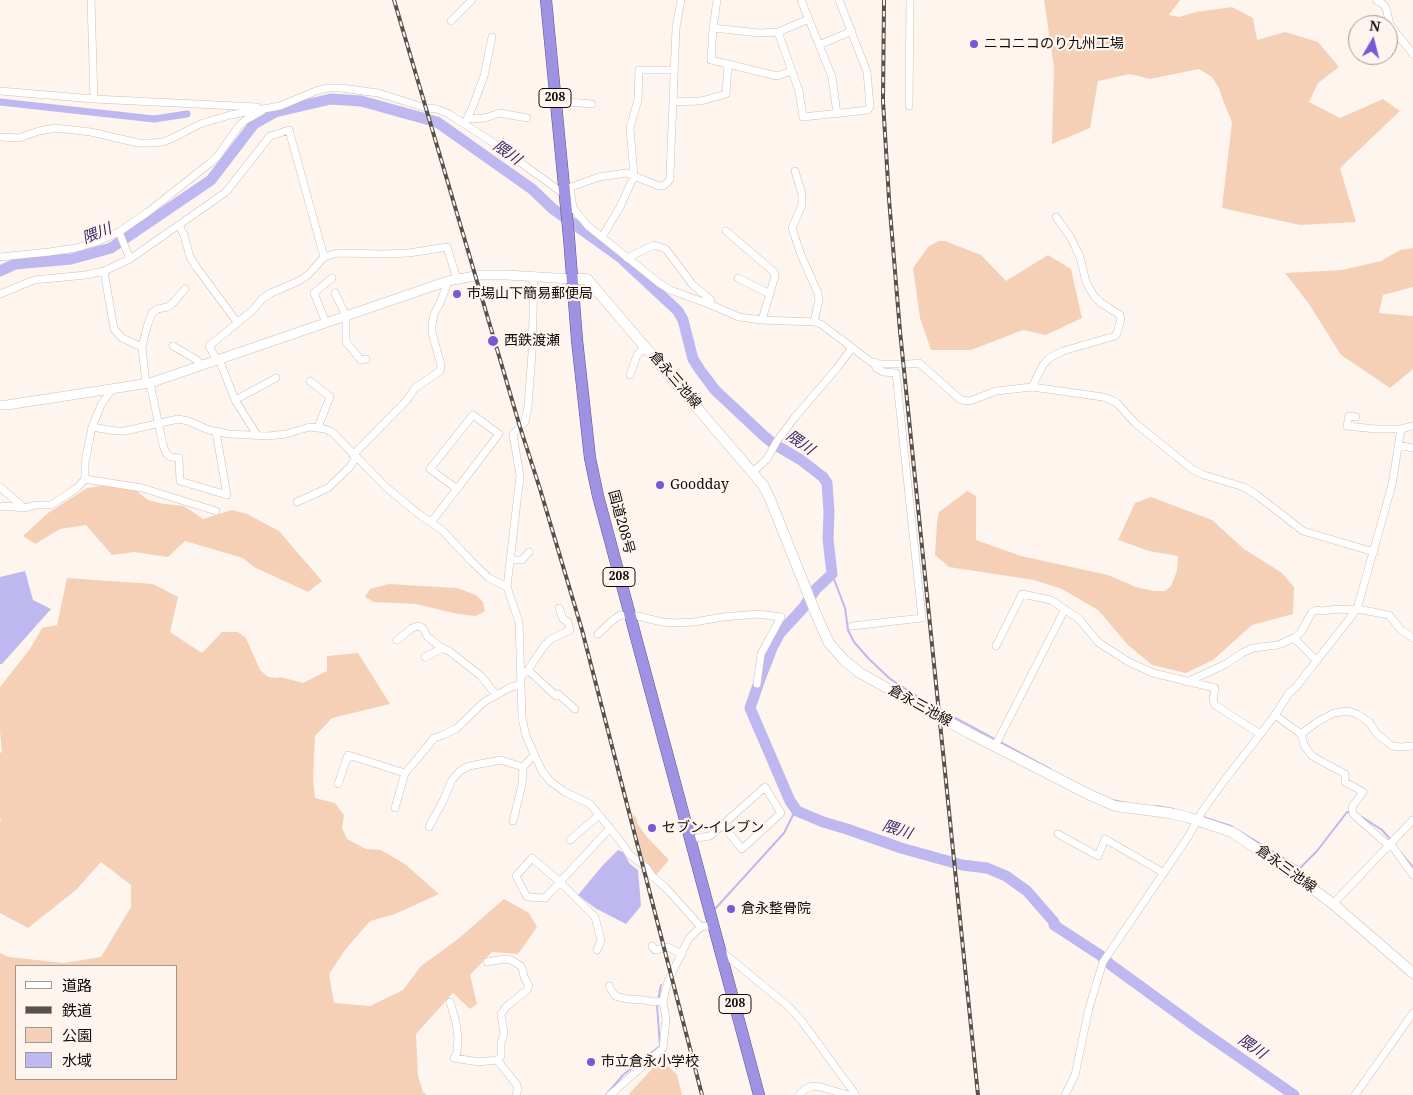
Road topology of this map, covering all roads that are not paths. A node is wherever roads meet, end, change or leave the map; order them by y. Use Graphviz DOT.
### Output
graph roads {
  1 [pos="91,0"];
  2 [pos="472,0"];
  3 [pos="546,0"];
  4 [pos="680,0"];
  5 [pos="717,0"];
  6 [pos="801,0"];
  7 [pos="839,0"];
  8 [pos="910,0"];
  9 [pos="1376,0"];
  10 [pos="451,20"];
  11 [pos="809,20"];
  12 [pos="713,28"];
  13 [pos="852,31"];
  14 [pos="778,32"];
  15 [pos="492,36"];
  16 [pos="819,45"];
  17 [pos="1413,54"];
  18 [pos="728,64"];
  19 [pos="674,70"];
  20 [pos="792,71"];
  21 [pos="0,91"];
  22 [pos="94,99"];
  23 [pos="555,101"];
  24 [pos="673,102"];
  25 [pos="592,104"];
  26 [pos="909,106"];
  27 [pos="267,108"];
  28 [pos="837,114"];
  29 [pos="527,118"];
  30 [pos="466,121"];
  31 [pos="0,137"];
  32 [pos="795,171"];
  33 [pos="634,176"];
  34 [pos="566,191"];
  35 [pos="1056,217"];
  36 [pos="179,225"];
  37 [pos="726,232"];
  38 [pos="120,234"];
  39 [pos="602,237"];
  40 [pos="0,257"];
  41 [pos="324,257"];
  42 [pos="627,258"];
  43 [pos="130,259"];
  44 [pos="104,271"];
  45 [pos="534,276"];
  46 [pos="332,278"];
  47 [pos="738,278"];
  48 [pos="572,279"];
  49 [pos="453,280"];
  50 [pos="185,289"];
  51 [pos="335,293"];
  52 [pos="0,294"];
  53 [pos="770,294"];
  54 [pos="709,304"];
  55 [pos="346,316"];
  56 [pos="762,320"];
  57 [pos="237,322"];
  58 [pos="814,322"];
  59 [pos="326,323"];
  60 [pos="173,346"];
  61 [pos="646,346"];
  62 [pos="142,347"];
  63 [pos="852,348"];
  64 [pos="366,359"];
  65 [pos="218,360"];
  66 [pos="874,362"];
  67 [pos="202,366"];
  68 [pos="630,375"];
  69 [pos="276,378"];
  70 [pos="310,381"];
  71 [pos="148,384"];
  72 [pos="1032,386"];
  73 [pos="112,389"];
  74 [pos="236,400"];
  75 [pos="0,404"];
  76 [pos="1356,417"];
  77 [pos="159,422"];
  78 [pos="1413,426"];
  79 [pos="92,427"];
  80 [pos="318,427"];
  81 [pos="1401,429"];
  82 [pos="216,432"];
  83 [pos="257,435"];
  84 [pos="1398,445"];
  85 [pos="1413,448"];
  86 [pos="354,456"];
  87 [pos="754,472"];
  88 [pos="85,479"];
  89 [pos="0,487"];
  90 [pos="457,489"];
  91 [pos="297,502"];
  92 [pos="0,508"];
  93 [pos="24,508"];
  94 [pos="216,510"];
  95 [pos="431,522"];
  96 [pos="529,552"];
  97 [pos="1374,552"];
  98 [pos="510,560"];
  99 [pos="507,586"];
  100 [pos="559,608"];
  101 [pos="1065,609"];
  102 [pos="1356,609"];
  103 [pos="630,615"];
  104 [pos="852,626"];
  105 [pos="598,634"];
  106 [pos="1294,638"];
  107 [pos="1413,638"];
  108 [pos="397,640"];
  109 [pos="996,646"];
  110 [pos="443,648"];
  111 [pos="425,657"];
  112 [pos="1317,661"];
  113 [pos="528,670"];
  114 [pos="520,681"];
  115 [pos="1187,682"];
  116 [pos="756,684"];
  117 [pos="496,695"];
  118 [pos="575,709"];
  119 [pos="1275,715"];
  120 [pos="1260,734"];
  121 [pos="1301,734"];
  122 [pos="995,746"];
  123 [pos="1413,746"];
  124 [pos="534,755"];
  125 [pos="523,767"];
  126 [pos="405,772"];
  127 [pos="338,784"];
  128 [pos="395,808"];
  129 [pos="599,815"];
  130 [pos="1198,820"];
  131 [pos="1413,820"];
  132 [pos="513,821"];
  133 [pos="722,824"];
  134 [pos="428,827"];
  135 [pos="610,828"];
  136 [pos="1058,834"];
  137 [pos="690,839"];
  138 [pos="570,840"];
  139 [pos="1389,844"];
  140 [pos="1164,873"];
  141 [pos="1413,875"];
  142 [pos="560,882"];
  143 [pos="1333,904"];
  144 [pos="711,916"];
  145 [pos="700,927"];
  146 [pos="652,946"];
  147 [pos="597,950"];
  148 [pos="720,950"];
  149 [pos="682,954"];
  150 [pos="487,962"];
  151 [pos="1413,973"];
  152 [pos="609,986"];
  153 [pos="663,1001"];
  154 [pos="450,1002"];
  155 [pos="1413,1013"];
  156 [pos="497,1060"];
  157 [pos="516,1095"];
  158 [pos="610,1095"];
  159 [pos="759,1095"];
  160 [pos="799,1095"];
  161 [pos="848,1095"];
  162 [pos="856,1095"];
  163 [pos="1065,1095"];
  164 [pos="1355,1095"];
  1 -- 22 [label="street"];
  2 -- 10 [label="street"];
  3 -- 23 [label="highway, 国道208号 / 208"];
  4 -- 19 [label="street"];
  5 -- 12 [label="street"];
  6 -- 11 [label="street"];
  7 -- 13 [label="street"];
  8 -- 26 [label="street"];
  9 -- 17 [label="street"];
  11 -- 14 [label="street"];
  11 -- 16 [label="street"];
  12 -- 14 [label="street"];
  12 -- 18 [label="street"];
  13 -- 16 [label="street"];
  13 -- 28 [label="street"];
  14 -- 20 [label="street"];
  15 -- 30 [label="street"];
  16 -- 28 [label="street"];
  18 -- 20 [label="street"];
  18 -- 24 [label="street"];
  19 -- 24 [label="street"];
  19 -- 33 [label="street"];
  20 -- 28 [label="street"];
  21 -- 22 [label="street"];
  22 -- 27 [label="street"];
  23 -- 25 [label="street"];
  23 -- 34 [label="highway, 国道208号 / 208"];
  24 -- 33 [label="street"];
  27 -- 30 [label="street"];
  27 -- 31 [label="street"];
  27 -- 38 [label="street"];
  29 -- 30 [label="street"];
  30 -- 34 [label="street"];
  32 -- 58 [label="street"];
  33 -- 34 [label="street"];
  33 -- 39 [label="street"];
  34 -- 39 [label="street"];
  34 -- 48 [label="highway, 国道208号 / 208"];
  35 -- 72 [label="street"];
  36 -- 41 [label="street"];
  36 -- 43 [label="street"];
  36 -- 57 [label="street"];
  37 -- 53 [label="street"];
  38 -- 40 [label="street"];
  38 -- 43 [label="street"];
  39 -- 42 [label="street"];
  41 -- 49 [label="street"];
  41 -- 57 [label="street"];
  42 -- 54 [label="street"];
  42 -- 54 [label="street"];
  43 -- 44 [label="street"];
  44 -- 52 [label="street"];
  44 -- 62 [label="street"];
  45 -- 48 [label="street"];
  45 -- 49 [label="street"];
  45 -- 98 [label="street"];
  46 -- 59 [label="street"];
  47 -- 53 [label="street"];
  48 -- 61 [label="main road, 倉永三池線"];
  48 -- 103 [label="highway, 国道208号 / 208"];
  49 -- 55 [label="street"];
  49 -- 86 [label="street"];
  50 -- 62 [label="street"];
  51 -- 55 [label="street"];
  53 -- 56 [label="street"];
  54 -- 56 [label="street"];
  55 -- 59 [label="street"];
  55 -- 64 [label="street"];
  56 -- 58 [label="street"];
  57 -- 65 [label="street"];
  58 -- 63 [label="street"];
  59 -- 65 [label="street"];
  60 -- 67 [label="street"];
  61 -- 68 [label="street"];
  61 -- 87 [label="main road, 倉永三池線"];
  62 -- 71 [label="street"];
  63 -- 66 [label="street"];
  63 -- 87 [label="street"];
  65 -- 67 [label="street"];
  65 -- 74 [label="street"];
  66 -- 72 [label="street"];
  66 -- 104 [label="street"];
  67 -- 71 [label="street"];
  69 -- 74 [label="street"];
  70 -- 80 [label="street"];
  71 -- 73 [label="street"];
  71 -- 77 [label="street"];
  72 -- 97 [label="street"];
  73 -- 75 [label="street"];
  73 -- 79 [label="street"];
  74 -- 83 [label="street"];
  76 -- 81 [label="street"];
  77 -- 79 [label="street"];
  77 -- 82 [label="street"];
  77 -- 82 [label="street"];
  78 -- 81 [label="street"];
  79 -- 88 [label="street"];
  80 -- 83 [label="street"];
  80 -- 86 [label="street"];
  81 -- 84 [label="street"];
  82 -- 83 [label="street"];
  84 -- 85 [label="street"];
  84 -- 97 [label="street"];
  86 -- 91 [label="street"];
  86 -- 95 [label="street"];
  87 -- 122 [label="main road, 倉永三池線"];
  88 -- 93 [label="street"];
  88 -- 94 [label="street"];
  89 -- 93 [label="street"];
  90 -- 90 [label="street"];
  90 -- 95 [label="street"];
  92 -- 93 [label="street"];
  95 -- 99 [label="street"];
  96 -- 98 [label="street"];
  97 -- 102 [label="street"];
  98 -- 99 [label="street"];
  99 -- 114 [label="street"];
  100 -- 113 [label="street"];
  101 -- 109 [label="street"];
  101 -- 115 [label="street"];
  101 -- 122 [label="street"];
  102 -- 106 [label="street"];
  102 -- 107 [label="street"];
  102 -- 112 [label="street"];
  103 -- 105 [label="street"];
  103 -- 116 [label="street"];
  103 -- 137 [label="highway, 国道208号 / 208"];
  106 -- 112 [label="street"];
  106 -- 115 [label="street"];
  108 -- 110 [label="street"];
  110 -- 111 [label="street"];
  110 -- 117 [label="street"];
  112 -- 119 [label="street"];
  113 -- 114 [label="street"];
  113 -- 118 [label="street"];
  114 -- 117 [label="street"];
  114 -- 124 [label="street"];
  115 -- 120 [label="street"];
  117 -- 126 [label="street"];
  119 -- 120 [label="street"];
  119 -- 121 [label="street"];
  120 -- 130 [label="street"];
  121 -- 123 [label="street"];
  121 -- 139 [label="street"];
  122 -- 130 [label="main road, 倉永三池線"];
  124 -- 125 [label="street"];
  124 -- 129 [label="street"];
  125 -- 132 [label="street"];
  125 -- 134 [label="street"];
  126 -- 127 [label="street"];
  126 -- 128 [label="street"];
  129 -- 135 [label="street"];
  129 -- 138 [label="street"];
  130 -- 140 [label="street"];
  130 -- 143 [label="main road, 倉永三池線"];
  131 -- 139 [label="street"];
  133 -- 133 [label="street"];
  133 -- 137 [label="street"];
  135 -- 142 [label="street"];
  135 -- 145 [label="street"];
  136 -- 140 [label="street"];
  137 -- 144 [label="highway, 国道208号 / 208"];
  139 -- 141 [label="street"];
  139 -- 143 [label="street"];
  140 -- 163 [label="street"];
  142 -- 142 [label="street"];
  142 -- 147 [label="street"];
  143 -- 151 [label="main road, 倉永三池線"];
  144 -- 145 [label="street"];
  144 -- 148 [label="highway, 国道208号 / 208"];
  145 -- 149 [label="street"];
  146 -- 149 [label="street"];
  148 -- 159 [label="highway, 国道208号 / 208"];
  148 -- 162 [label="street"];
  149 -- 153 [label="street"];
  150 -- 156 [label="street"];
  152 -- 153 [label="street"];
  153 -- 158 [label="street"];
  154 -- 156 [label="street"];
  155 -- 164 [label="street"];
  156 -- 157 [label="street"];
  160 -- 161 [label="street"];
}
